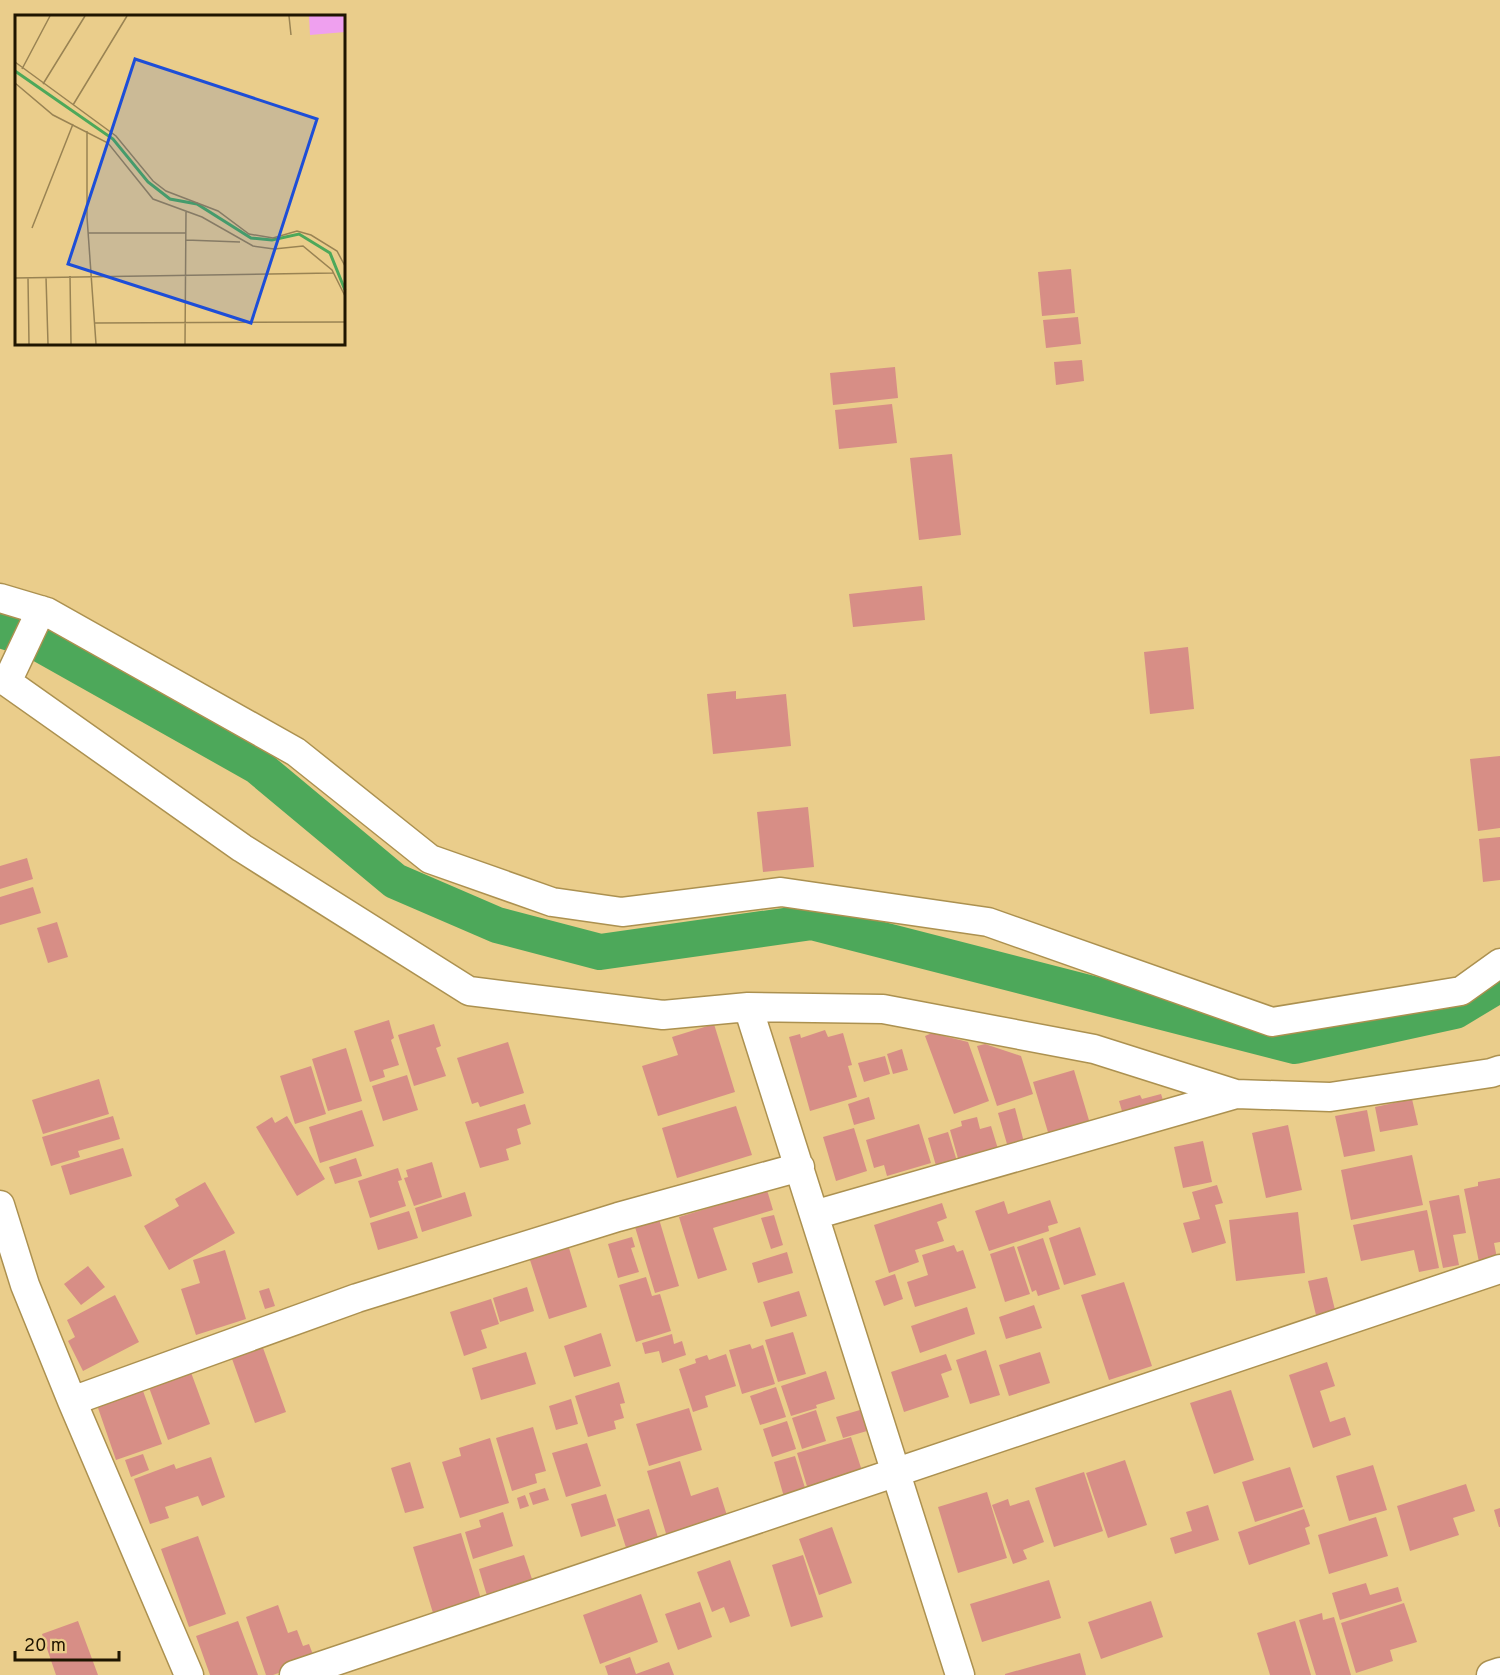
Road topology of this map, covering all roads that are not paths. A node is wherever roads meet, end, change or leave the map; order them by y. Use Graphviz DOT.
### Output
graph roads {
  1 [pos="0,598"];
  2 [pos="41,610"];
  3 [pos="3,681"];
  4 [pos="1500,963"];
  5 [pos="748,1007"];
  6 [pos="1500,1070"];
  7 [pos="1236,1094"];
  8 [pos="800,1167"];
  9 [pos="0,1205"];
  10 [pos="814,1215"];
  11 [pos="1500,1269"];
  12 [pos="72,1401"];
  13 [pos="896,1472"];
  14 [pos="1500,1672"];
  15 [pos="189,1675"];
  16 [pos="294,1675"];
  17 [pos="960,1675"];
  18 [pos="1491,1675"];
  1 -- 2 [label="street"];
  2 -- 3 [label="street"];
  2 -- 4 [label="street"];
  3 -- 5 [label="street"];
  5 -- 7 [label="street"];
  5 -- 8 [label="street"];
  6 -- 7 [label="street"];
  7 -- 10 [label="street"];
  8 -- 10 [label="street"];
  8 -- 12 [label="street"];
  9 -- 12 [label="street"];
  10 -- 13 [label="street"];
  11 -- 13 [label="street"];
  12 -- 15 [label="street"];
  13 -- 16 [label="street"];
  13 -- 17 [label="street"];
  14 -- 18 [label="street"];
}
